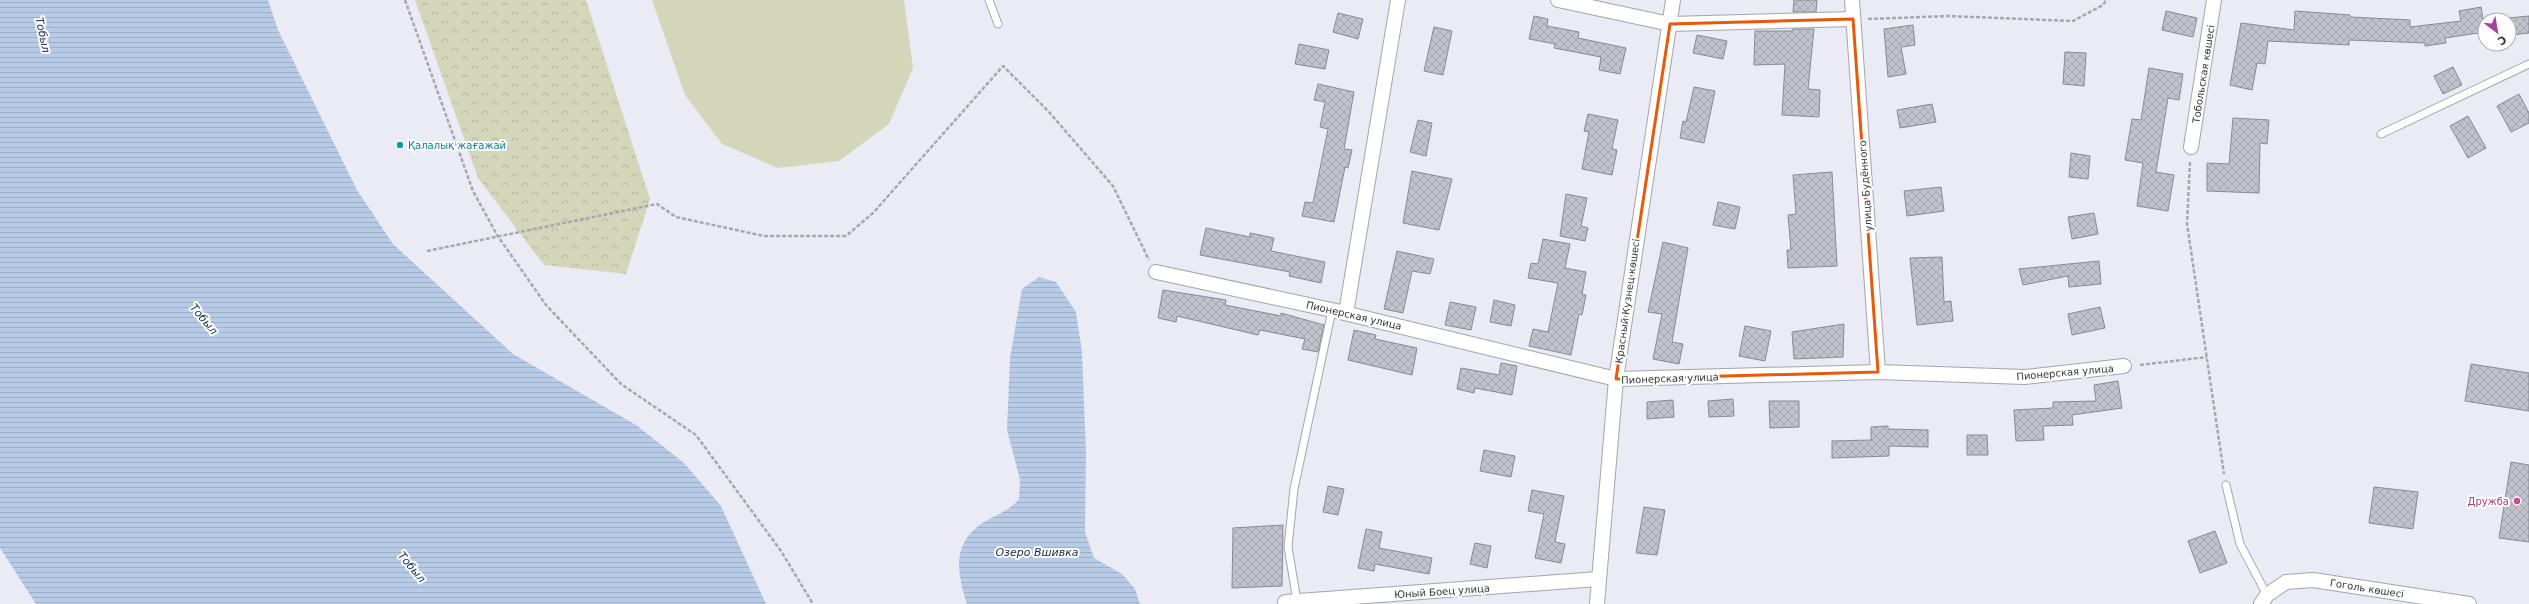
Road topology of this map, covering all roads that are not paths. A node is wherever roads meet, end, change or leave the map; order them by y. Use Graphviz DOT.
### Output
graph roads {
  1 [pos="989,0"];
  2 [pos="1398,0"];
  3 [pos="1558,0"];
  4 [pos="1673,0"];
  5 [pos="1852,0"];
  6 [pos="2214,0"];
  7 [pos="1853,19"];
  8 [pos="998,24"];
  9 [pos="1670,24"];
  10 [pos="2529,64"];
  11 [pos="2381,134"];
  12 [pos="2191,147"];
  13 [pos="1156,272"];
  14 [pos="1339,311"];
  15 [pos="2124,366"];
  16 [pos="1878,372"];
  17 [pos="1616,379"];
  18 [pos="2226,485"];
  19 [pos="1598,579"];
  20 [pos="2264,599"];
  21 [pos="1291,601"];
  22 [pos="1597,604"];
  23 [pos="2469,604"];
  1 -- 8 [label="lane"];
  2 -- 14 [label="street"];
  3 -- 9 [label="street"];
  4 -- 9 [label="street, Красный Кузнец көшесі"];
  5 -- 7 [label="street, улица Будённого"];
  6 -- 12 [label="street, Тобольская көшесі"];
  7 -- 9 [label="street"];
  7 -- 16 [label="street, улица Будённого"];
  9 -- 17 [label="street, Красный Кузнец көшесі"];
  10 -- 11 [label="lane"];
  13 -- 14 [label="street, Пионерская улица"];
  14 -- 17 [label="street, Пионерская улица"];
  14 -- 21 [label="lane"];
  15 -- 16 [label="street, Пионерская улица"];
  16 -- 17 [label="street, Пионерская улица"];
  17 -- 19 [label="street, Красный Кузнец көшесі"];
  18 -- 20 [label="lane"];
  19 -- 21 [label="street, Юный Боец улица"];
  19 -- 22 [label="street, Красный Кузнец көшесі"];
  20 -- 23 [label="street, Гоголь көшесі"];
}
